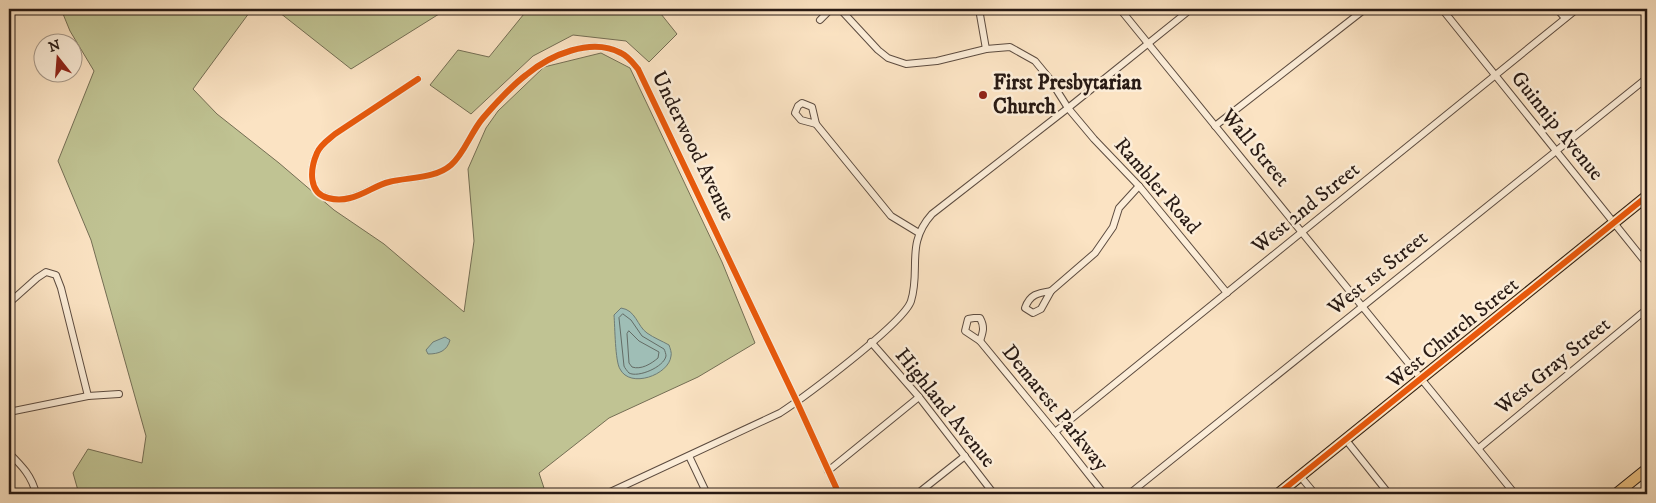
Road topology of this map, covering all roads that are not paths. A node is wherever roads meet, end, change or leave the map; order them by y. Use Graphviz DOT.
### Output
graph roads {
  1 [pos="831,9"];
  2 [pos="840,9"];
  3 [pos="979,9"];
  4 [pos="1120,9"];
  5 [pos="1191,9"];
  6 [pos="1365,9"];
  7 [pos="1442,9"];
  8 [pos="1557,9"];
  9 [pos="1577,9"];
  10 [pos="1565,18"];
  11 [pos="820,20"];
  12 [pos="1148,43"];
  13 [pos="986,49"];
  14 [pos="1495,75"];
  15 [pos="1647,78"];
  16 [pos="418,79"];
  17 [pos="1068,108"];
  18 [pos="816,124"];
  19 [pos="1215,126"];
  20 [pos="1557,151"];
  21 [pos="1139,186"];
  22 [pos="1647,196"];
  23 [pos="1614,223"];
  24 [pos="1303,232"];
  25 [pos="918,233"];
  26 [pos="1647,264"];
  27 [pos="1051,291"];
  28 [pos="1227,293"];
  29 [pos="9,303"];
  30 [pos="1362,306"];
  31 [pos="1647,310"];
  32 [pos="871,342"];
  33 [pos="980,342"];
  34 [pos="1422,379"];
  35 [pos="120,394"];
  36 [pos="88,396"];
  37 [pos="919,398"];
  38 [pos="797,402"];
  39 [pos="9,412"];
  40 [pos="1055,432"];
  41 [pos="1346,440"];
  42 [pos="1478,448"];
  43 [pos="9,453"];
  44 [pos="689,456"];
  45 [pos="965,456"];
  46 [pos="1647,469"];
  47 [pos="828,471"];
  48 [pos="1300,476"];
  49 [pos="36,494"];
  50 [pos="606,494"];
  51 [pos="707,494"];
  52 [pos="839,494"];
  53 [pos="918,494"];
  54 [pos="994,494"];
  55 [pos="1104,494"];
  56 [pos="1129,494"];
  57 [pos="1278,494"];
  58 [pos="1315,494"];
  59 [pos="1389,494"];
  60 [pos="1515,494"];
  61 [pos="1616,494"];
  1 -- 11 [label="street"];
  2 -- 13 [label="street, Rambler Road"];
  3 -- 13 [label="street"];
  4 -- 12 [label="street, Wall Street"];
  5 -- 12 [label="street"];
  6 -- 19 [label="street"];
  7 -- 14 [label="street, Guinnip Avenue"];
  8 -- 10 [label="street"];
  9 -- 10 [label="street, West 2nd Street"];
  10 -- 14 [label="street, West 2nd Street"];
  12 -- 17 [label="street"];
  12 -- 19 [label="street, Wall Street"];
  13 -- 17 [label="street, Rambler Road"];
  14 -- 20 [label="street, Guinnip Avenue"];
  14 -- 24 [label="street, West 2nd Street"];
  15 -- 20 [label="street, West 1st Street"];
  16 -- 38 [label="street, Underwood Avenue"];
  17 -- 21 [label="street, Rambler Road"];
  17 -- 25 [label="street"];
  18 -- 25 [label="street"];
  19 -- 24 [label="street, Wall Street"];
  20 -- 23 [label="street, Guinnip Avenue"];
  20 -- 30 [label="street, West 1st Street"];
  21 -- 27 [label="street"];
  21 -- 28 [label="street, Rambler Road"];
  22 -- 23 [label="main road, West Church Street"];
  23 -- 26 [label="street, Guinnip Avenue"];
  23 -- 34 [label="main road, West Church Street"];
  24 -- 28 [label="street, West 2nd Street"];
  24 -- 30 [label="street, Wall Street"];
  25 -- 32 [label="street"];
  28 -- 40 [label="street, West 2nd Street"];
  29 -- 36 [label="street"];
  30 -- 34 [label="street, Wall Street"];
  30 -- 56 [label="street, West 1st Street"];
  31 -- 42 [label="street, West Gray Street"];
  32 -- 37 [label="street, Highland Avenue"];
  32 -- 38 [label="street"];
  33 -- 40 [label="street, Demarest Parkway"];
  34 -- 41 [label="main road, West Church Street"];
  34 -- 42 [label="street, Wall Street"];
  35 -- 36 [label="street"];
  36 -- 39 [label="street"];
  37 -- 45 [label="street, Highland Avenue"];
  37 -- 47 [label="street"];
  38 -- 44 [label="street"];
  38 -- 47 [label="street, Underwood Avenue"];
  40 -- 55 [label="street, Demarest Parkway"];
  41 -- 48 [label="main road, West Church Street"];
  41 -- 59 [label="street"];
  42 -- 60 [label="street, Wall Street"];
  43 -- 49 [label="street"];
  44 -- 50 [label="street"];
  44 -- 51 [label="street"];
  45 -- 53 [label="street"];
  45 -- 54 [label="street, Highland Avenue"];
  46 -- 61 [label="main road"];
  47 -- 52 [label="street, Underwood Avenue"];
  48 -- 57 [label="main road, West Church Street"];
  48 -- 58 [label="street"];
}
